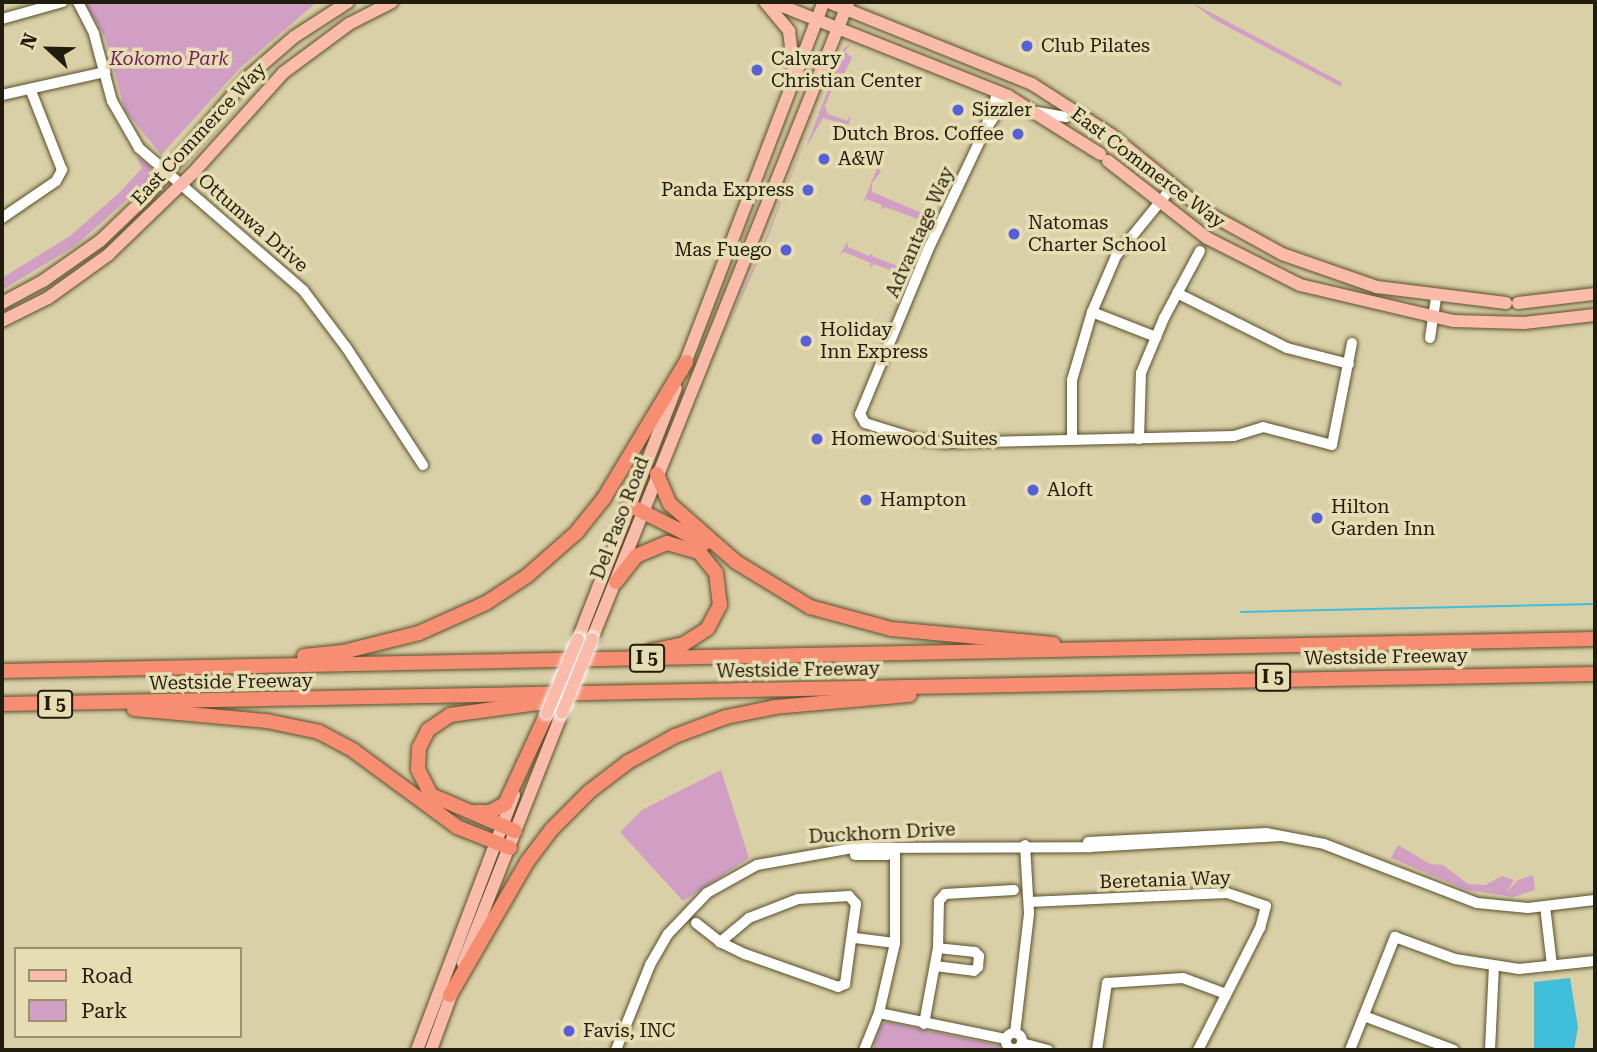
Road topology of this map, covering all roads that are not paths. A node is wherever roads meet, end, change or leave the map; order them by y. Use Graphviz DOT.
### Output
graph roads {
  1 [pos="63,2"];
  2 [pos="78,2"];
  3 [pos="348,2"];
  4 [pos="392,2"];
  5 [pos="765,2"];
  6 [pos="772,2"];
  7 [pos="826,2"];
  8 [pos="847,5"];
  9 [pos="2,19"];
  10 [pos="816,19"];
  11 [pos="837,27"];
  12 [pos="105,72"];
  13 [pos="794,75"];
  14 [pos="31,91"];
  15 [pos="1003,94"];
  16 [pos="2,95"];
  17 [pos="1076,111"];
  18 [pos="1037,112"];
  19 [pos="168,173"];
  20 [pos="181,183"];
  21 [pos="1172,187"];
  22 [pos="1158,202"];
  23 [pos="2,204"];
  24 [pos="5,216"];
  25 [pos="1200,251"];
  26 [pos="1177,293"];
  27 [pos="1595,294"];
  28 [pos="1436,298"];
  29 [pos="2,303"];
  30 [pos="1092,312"];
  31 [pos="1595,315"];
  32 [pos="1433,317"];
  33 [pos="2,321"];
  34 [pos="1156,337"];
  35 [pos="1430,338"];
  36 [pos="1352,343"];
  37 [pos="686,362"];
  38 [pos="1349,364"];
  39 [pos="1139,439"];
  40 [pos="1072,440"];
  41 [pos="423,466"];
  42 [pos="657,474"];
  43 [pos="636,508"];
  44 [pos="737,562"];
  45 [pos="616,582"];
  46 [pos="1595,639"];
  47 [pos="1082,650"];
  48 [pos="601,659"];
  49 [pos="212,666"];
  50 [pos="2,671"];
  51 [pos="1595,674"];
  52 [pos="1005,687"];
  53 [pos="619,693"];
  54 [pos="109,704"];
  55 [pos="2,705"];
  56 [pos="555,713"];
  57 [pos="462,810"];
  58 [pos="509,828"];
  59 [pos="496,841"];
  60 [pos="1025,845"];
  61 [pos="510,848"];
  62 [pos="895,850"];
  63 [pos="1014,890"];
  64 [pos="1595,900"];
  65 [pos="1028,902"];
  66 [pos="1545,906"];
  67 [pos="696,923"];
  68 [pos="855,938"];
  69 [pos="720,942"];
  70 [pos="895,943"];
  71 [pos="938,948"];
  72 [pos="1595,961"];
  73 [pos="935,966"];
  74 [pos="1494,966"];
  75 [pos="1552,966"];
  76 [pos="1226,994"];
  77 [pos="450,995"];
  78 [pos="879,1013"];
  79 [pos="1364,1016"];
  80 [pos="924,1024"];
  81 [pos="1011,1043"];
  82 [pos="417,1050"];
  83 [pos="431,1050"];
  84 [pos="616,1050"];
  85 [pos="864,1050"];
  86 [pos="1048,1050"];
  87 [pos="1097,1050"];
  88 [pos="1198,1050"];
  89 [pos="1350,1050"];
  90 [pos="1454,1050"];
  91 [pos="1487,1050"];
  1 -- 9 [label="street"];
  2 -- 12 [label="street, Ottumwa Drive"];
  3 -- 19 [label="main road, East Commerce Way"];
  4 -- 20 [label="main road, East Commerce Way"];
  5 -- 13 [label="main road"];
  6 -- 10 [label="main road, East Commerce Way"];
  7 -- 8 [label="main road, East Commerce Way"];
  7 -- 10 [label="main road, Del Paso Road"];
  8 -- 11 [label="main road, Del Paso Road"];
  8 -- 17 [label="main road, East Commerce Way"];
  10 -- 11 [label="main road, East Commerce Way"];
  10 -- 13 [label="main road, Del Paso Road"];
  11 -- 15 [label="main road, East Commerce Way"];
  11 -- 42 [label="main road, Del Paso Road"];
  12 -- 14 [label="street"];
  12 -- 19 [label="street, Ottumwa Drive"];
  13 -- 37 [label="main road, Del Paso Road"];
  14 -- 16 [label="street"];
  14 -- 24 [label="street"];
  15 -- 18 [label="main road, East Commerce Way"];
  15 -- 40 [label="street, Advantage Way"];
  17 -- 18 [label="street"];
  17 -- 21 [label="main road, East Commerce Way"];
  18 -- 22 [label="main road, East Commerce Way"];
  19 -- 20 [label="street, Ottumwa Drive"];
  19 -- 29 [label="main road, East Commerce Way"];
  20 -- 33 [label="main road, East Commerce Way"];
  20 -- 41 [label="street, Ottumwa Drive"];
  21 -- 22 [label="street"];
  21 -- 28 [label="main road, East Commerce Way"];
  22 -- 30 [label="street"];
  22 -- 32 [label="main road, East Commerce Way"];
  23 -- 24 [label="street"];
  25 -- 26 [label="street"];
  26 -- 34 [label="street"];
  26 -- 38 [label="street"];
  27 -- 28 [label="main road, East Commerce Way"];
  28 -- 32 [label="street"];
  30 -- 34 [label="street"];
  30 -- 40 [label="street"];
  31 -- 32 [label="main road, East Commerce Way"];
  32 -- 35 [label="street"];
  34 -- 39 [label="street"];
  36 -- 38 [label="street"];
  37 -- 43 [label="main road, Del Paso Road"];
  37 -- 49 [label="highway"];
  38 -- 39 [label="street"];
  39 -- 40 [label="street"];
  42 -- 43 [label="main road, Del Paso Road"];
  42 -- 44 [label="highway"];
  43 -- 44 [label="highway"];
  43 -- 45 [label="main road, Del Paso Road"];
  43 -- 56 [label="main road, Del Paso Road, bridge"];
  44 -- 47 [label="highway"];
  45 -- 48 [label="highway"];
  45 -- 56 [label="main road, Del Paso Road, bridge"];
  46 -- 47 [label="highway, Westside Freeway / I 5"];
  47 -- 48 [label="highway, Westside Freeway / I 5"];
  48 -- 49 [label="highway, Westside Freeway / I 5"];
  49 -- 50 [label="highway, Westside Freeway / I 5"];
  51 -- 52 [label="highway, Westside Freeway / I 5"];
  52 -- 53 [label="highway, Westside Freeway / I 5"];
  52 -- 77 [label="highway"];
  53 -- 54 [label="highway, Westside Freeway / I 5"];
  53 -- 57 [label="highway"];
  54 -- 55 [label="highway, Westside Freeway / I 5"];
  54 -- 59 [label="highway"];
  56 -- 57 [label="highway"];
  56 -- 58 [label="main road, Del Paso Road"];
  57 -- 58 [label="highway"];
  58 -- 59 [label="main road, Del Paso Road"];
  58 -- 61 [label="main road, Del Paso Road"];
  59 -- 61 [label="highway"];
  59 -- 82 [label="main road, Del Paso Road"];
  60 -- 62 [label="street, Duckhorn Drive"];
  60 -- 65 [label="street"];
  60 -- 66 [label="street, Duckhorn Drive"];
  61 -- 77 [label="main road, Del Paso Road"];
  62 -- 70 [label="street"];
  62 -- 84 [label="street, Duckhorn Drive"];
  63 -- 71 [label="street"];
  64 -- 66 [label="street, Duckhorn Drive"];
  65 -- 76 [label="street, Beretania Way"];
  65 -- 81 [label="street"];
  66 -- 75 [label="street"];
  67 -- 69 [label="street"];
  68 -- 69 [label="street"];
  68 -- 69 [label="street"];
  68 -- 70 [label="street"];
  70 -- 78 [label="street"];
  71 -- 73 [label="street"];
  71 -- 73 [label="street"];
  72 -- 75 [label="street"];
  73 -- 80 [label="street"];
  74 -- 75 [label="street"];
  74 -- 79 [label="street"];
  74 -- 91 [label="street"];
  76 -- 87 [label="street"];
  76 -- 88 [label="street, Beretania Way"];
  77 -- 83 [label="main road, Del Paso Road"];
  78 -- 80 [label="street"];
  78 -- 85 [label="street"];
  79 -- 89 [label="street"];
  79 -- 90 [label="street"];
  80 -- 81 [label="street"];
  81 -- 86 [label="street"];
}
